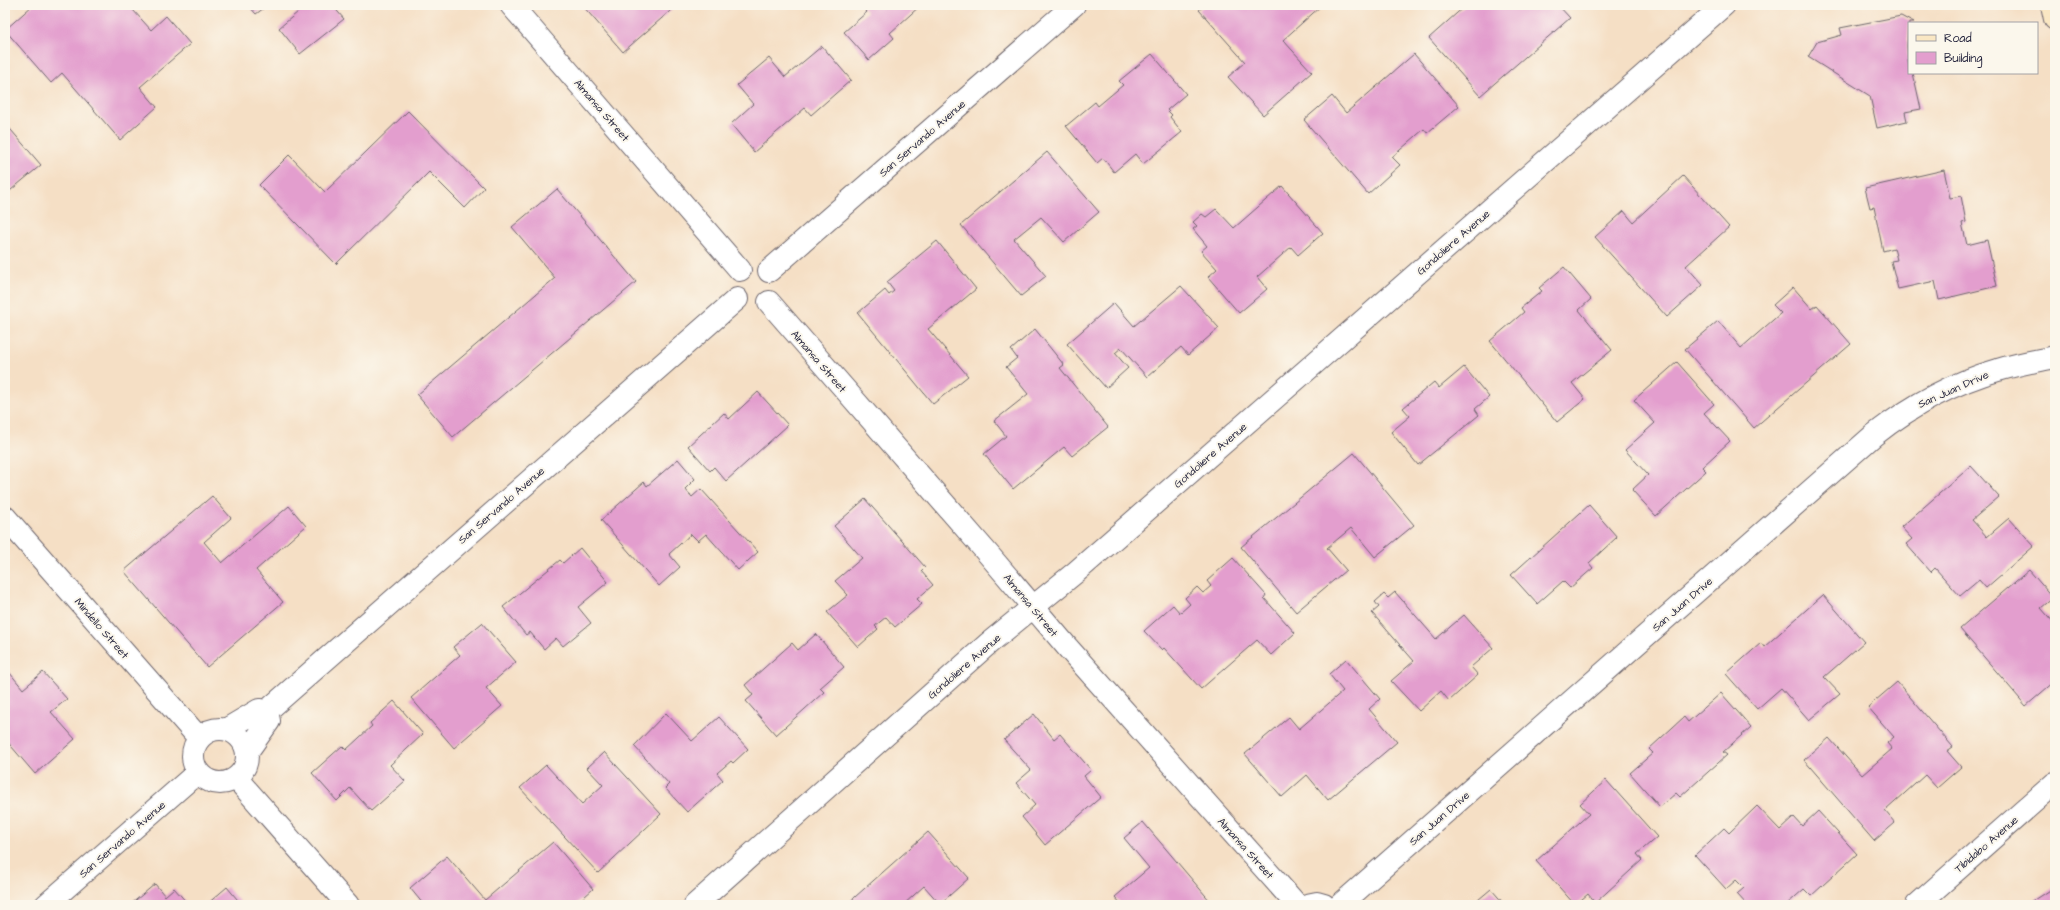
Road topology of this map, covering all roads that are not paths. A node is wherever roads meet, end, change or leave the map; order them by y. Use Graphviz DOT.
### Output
graph roads {
  1 [pos="511,5"];
  2 [pos="1074,5"];
  3 [pos="1724,5"];
  4 [pos="2052,5"];
  5 [pos="2055,19"];
  6 [pos="740,270"];
  7 [pos="769,271"];
  8 [pos="737,299"];
  9 [pos="769,302"];
  10 [pos="2055,357"];
  11 [pos="5,517"];
  12 [pos="1034,607"];
  13 [pos="267,711"];
  14 [pos="227,729"];
  15 [pos="200,738"];
  16 [pos="247,752"];
  17 [pos="198,772"];
  18 [pos="236,778"];
  19 [pos="2055,783"];
  20 [pos="46,905"];
  21 [pos="348,905"];
  22 [pos="695,905"];
  23 [pos="1297,905"];
  24 [pos="1307,905"];
  25 [pos="1324,905"];
  26 [pos="1340,905"];
  27 [pos="1916,905"];
  1 -- 6 [label="street, Almansa Street"];
  2 -- 7 [label="street, San Servando Avenue"];
  3 -- 12 [label="street, Gondoliere Avenue"];
  4 -- 5 [label="main road"];
  6 -- 7 [label="street"];
  6 -- 8 [label="street"];
  7 -- 9 [label="street"];
  8 -- 9 [label="street"];
  8 -- 13 [label="street, San Servando Avenue"];
  9 -- 12 [label="street, Almansa Street"];
  10 -- 26 [label="street, San Juan Drive"];
  11 -- 15 [label="street, Mindello Street"];
  12 -- 22 [label="street, Gondoliere Avenue"];
  12 -- 23 [label="street, Almansa Street"];
  13 -- 14 [label="street, San Servando Avenue"];
  13 -- 16 [label="street"];
  14 -- 15 [label="street, San Servando Avenue"];
  14 -- 16 [label="street"];
  15 -- 17 [label="street"];
  16 -- 18 [label="street"];
  17 -- 18 [label="street"];
  17 -- 20 [label="street, San Servando Avenue"];
  18 -- 21 [label="street"];
  19 -- 27 [label="street, Tibidabo Avenue"];
  24 -- 25 [label="street"];
}
